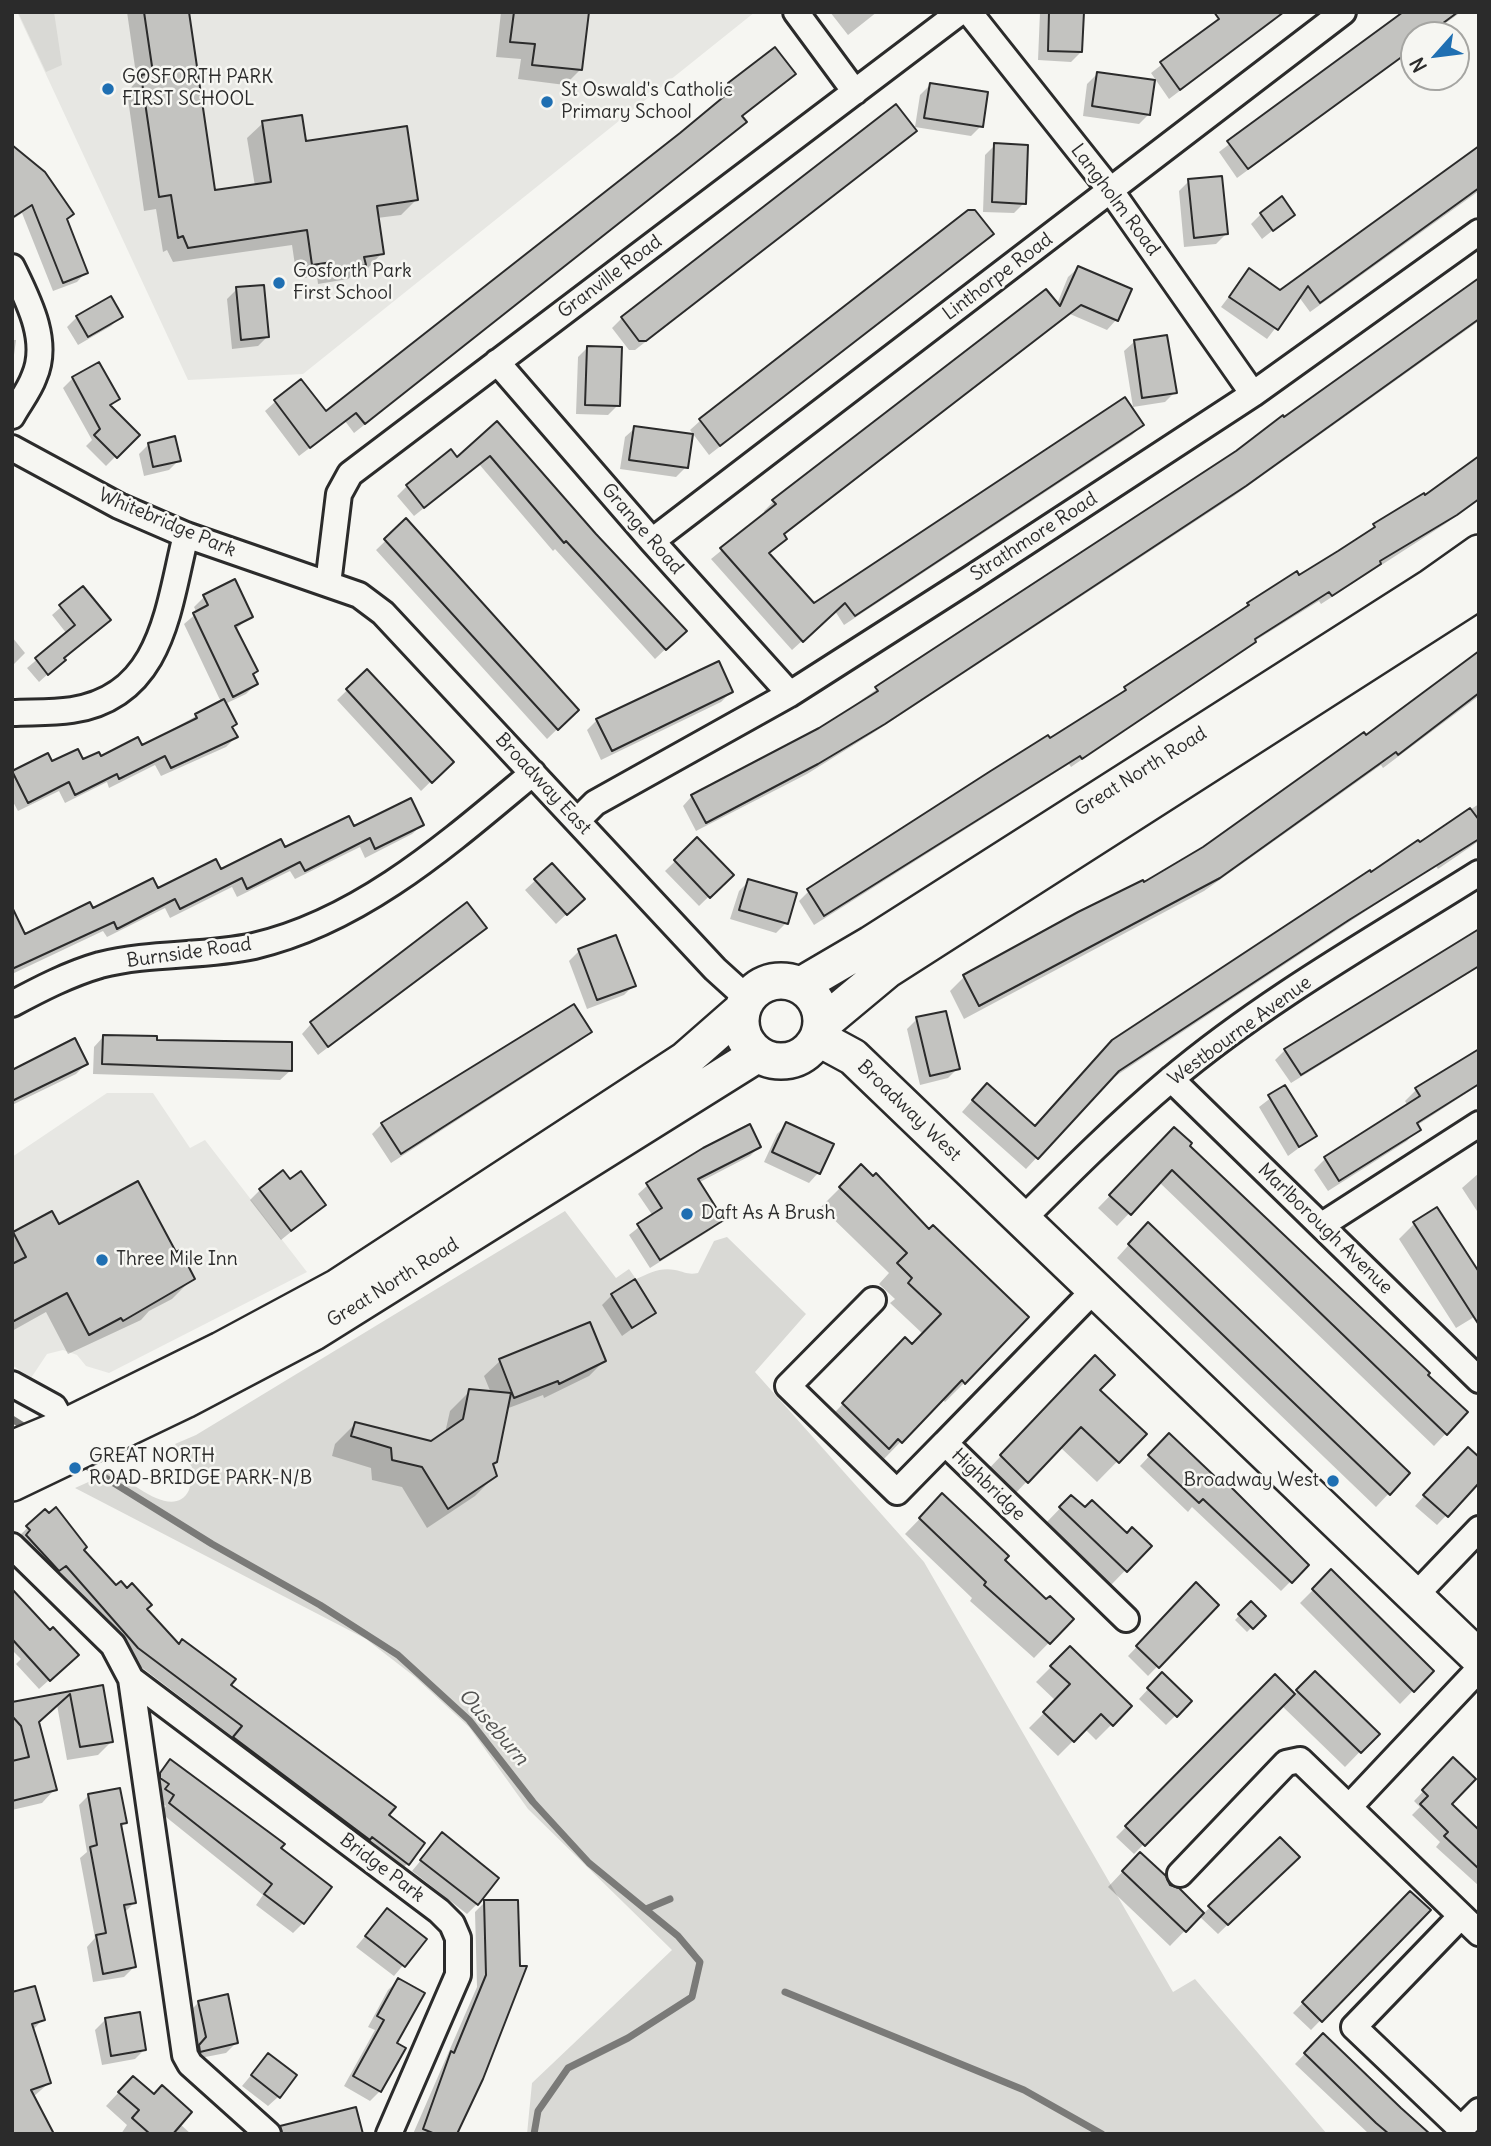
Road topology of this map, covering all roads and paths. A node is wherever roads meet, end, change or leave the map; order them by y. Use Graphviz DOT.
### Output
graph roads {
  1 [pos="796,12"];
  2 [pos="960,12"];
  3 [pos="969,12"];
  4 [pos="1343,12"];
  5 [pos="855,92"];
  6 [pos="1111,191"];
  7 [pos="1479,232"];
  8 [pos="14,276"];
  9 [pos="497,362"];
  10 [pos="1253,394"];
  11 [pos="12,416"];
  12 [pos="12,448"];
  13 [pos="186,535"];
  14 [pos="652,541"];
  15 [pos="1479,553"];
  16 [pos="328,584"];
  17 [pos="1479,591"];
  18 [pos="790,694"];
  19 [pos="12,713"];
  20 [pos="533,773"];
  21 [pos="577,821"];
  22 [pos="1479,873"];
  23 [pos="801,985"];
  24 [pos="12,1004"];
  25 [pos="745,1004"];
  26 [pos="820,1031"];
  27 [pos="758,1054"];
  28 [pos="1171,1079"];
  29 [pos="1479,1124"];
  30 [pos="1024,1218"];
  31 [pos="1322,1225"];
  32 [pos="1096,1288"];
  33 [pos="873,1300"];
  34 [pos="1476,1374"];
  35 [pos="12,1384"];
  36 [pos="78,1437"];
  37 [pos="945,1443"];
  38 [pos="17,1447"];
  39 [pos="12,1483"];
  40 [pos="1479,1529"];
  41 [pos="12,1546"];
  42 [pos="1415,1596"];
  43 [pos="1126,1619"];
  44 [pos="1479,1658"];
  45 [pos="1479,1669"];
  46 [pos="131,1679"];
  47 [pos="1349,1807"];
  48 [pos="1180,1874"];
  49 [pos="1470,1924"];
  50 [pos="1479,2111"];
  51 [pos="268,2134"];
  52 [pos="389,2134"];
  1 -- 5 [label="street"];
  2 -- 5 [label="street, Granville Road"];
  3 -- 6 [label="street, Langholm Road"];
  4 -- 6 [label="street, Linthorpe Road"];
  5 -- 9 [label="street, Granville Road"];
  6 -- 10 [label="street, Langholm Road"];
  6 -- 14 [label="street, Linthorpe Road"];
  7 -- 10 [label="street, Strathmore Road"];
  8 -- 11 [label="street"];
  9 -- 14 [label="street, Grange Road"];
  9 -- 16 [label="street, Granville Road"];
  10 -- 18 [label="street, Strathmore Road"];
  12 -- 13 [label="street, Whitebridge Park"];
  13 -- 16 [label="street, Whitebridge Park"];
  13 -- 19 [label="street"];
  14 -- 18 [label="street, Grange Road"];
  15 -- 23 [label="main road, Great North Road"];
  16 -- 20 [label="street, Broadway East"];
  17 -- 26 [label="main road, Great North Road"];
  18 -- 21 [label="street, Strathmore Road"];
  20 -- 21 [label="street, Broadway East"];
  20 -- 24 [label="street, Burnside Road"];
  21 -- 25 [label="street, Broadway East"];
  22 -- 28 [label="street, Westbourne Avenue"];
  23 -- 25 [label="main road, Great North Road"];
  23 -- 26 [label="main road"];
  25 -- 27 [label="main road"];
  25 -- 36 [label="main road, Great North Road"];
  26 -- 27 [label="main road, Great North Road"];
  26 -- 30 [label="main road, Broadway West"];
  27 -- 36 [label="main road, Great North Road"];
  28 -- 30 [label="street, Westbourne Avenue"];
  28 -- 31 [label="street, Marlborough Avenue"];
  29 -- 31 [label="street"];
  30 -- 32 [label="main road, Broadway West"];
  31 -- 34 [label="street, Marlborough Avenue"];
  32 -- 37 [label="street, Highbridge"];
  32 -- 42 [label="main road, Broadway West"];
  33 -- 37 [label="street"];
  35 -- 36 [label="street"];
  36 -- 38 [label="main road, Great North Road"];
  36 -- 39 [label="main road, Great North Road"];
  37 -- 43 [label="street, Highbridge"];
  40 -- 42 [label="street"];
  41 -- 46 [label="street, Bridge Park"];
  42 -- 44 [label="main road, Broadway West"];
  45 -- 47 [label="street"];
  46 -- 51 [label="street, Bridge Park"];
  46 -- 52 [label="street, Bridge Park"];
  47 -- 48 [label="street"];
  47 -- 49 [label="street"];
  49 -- 50 [label="street"];
}
